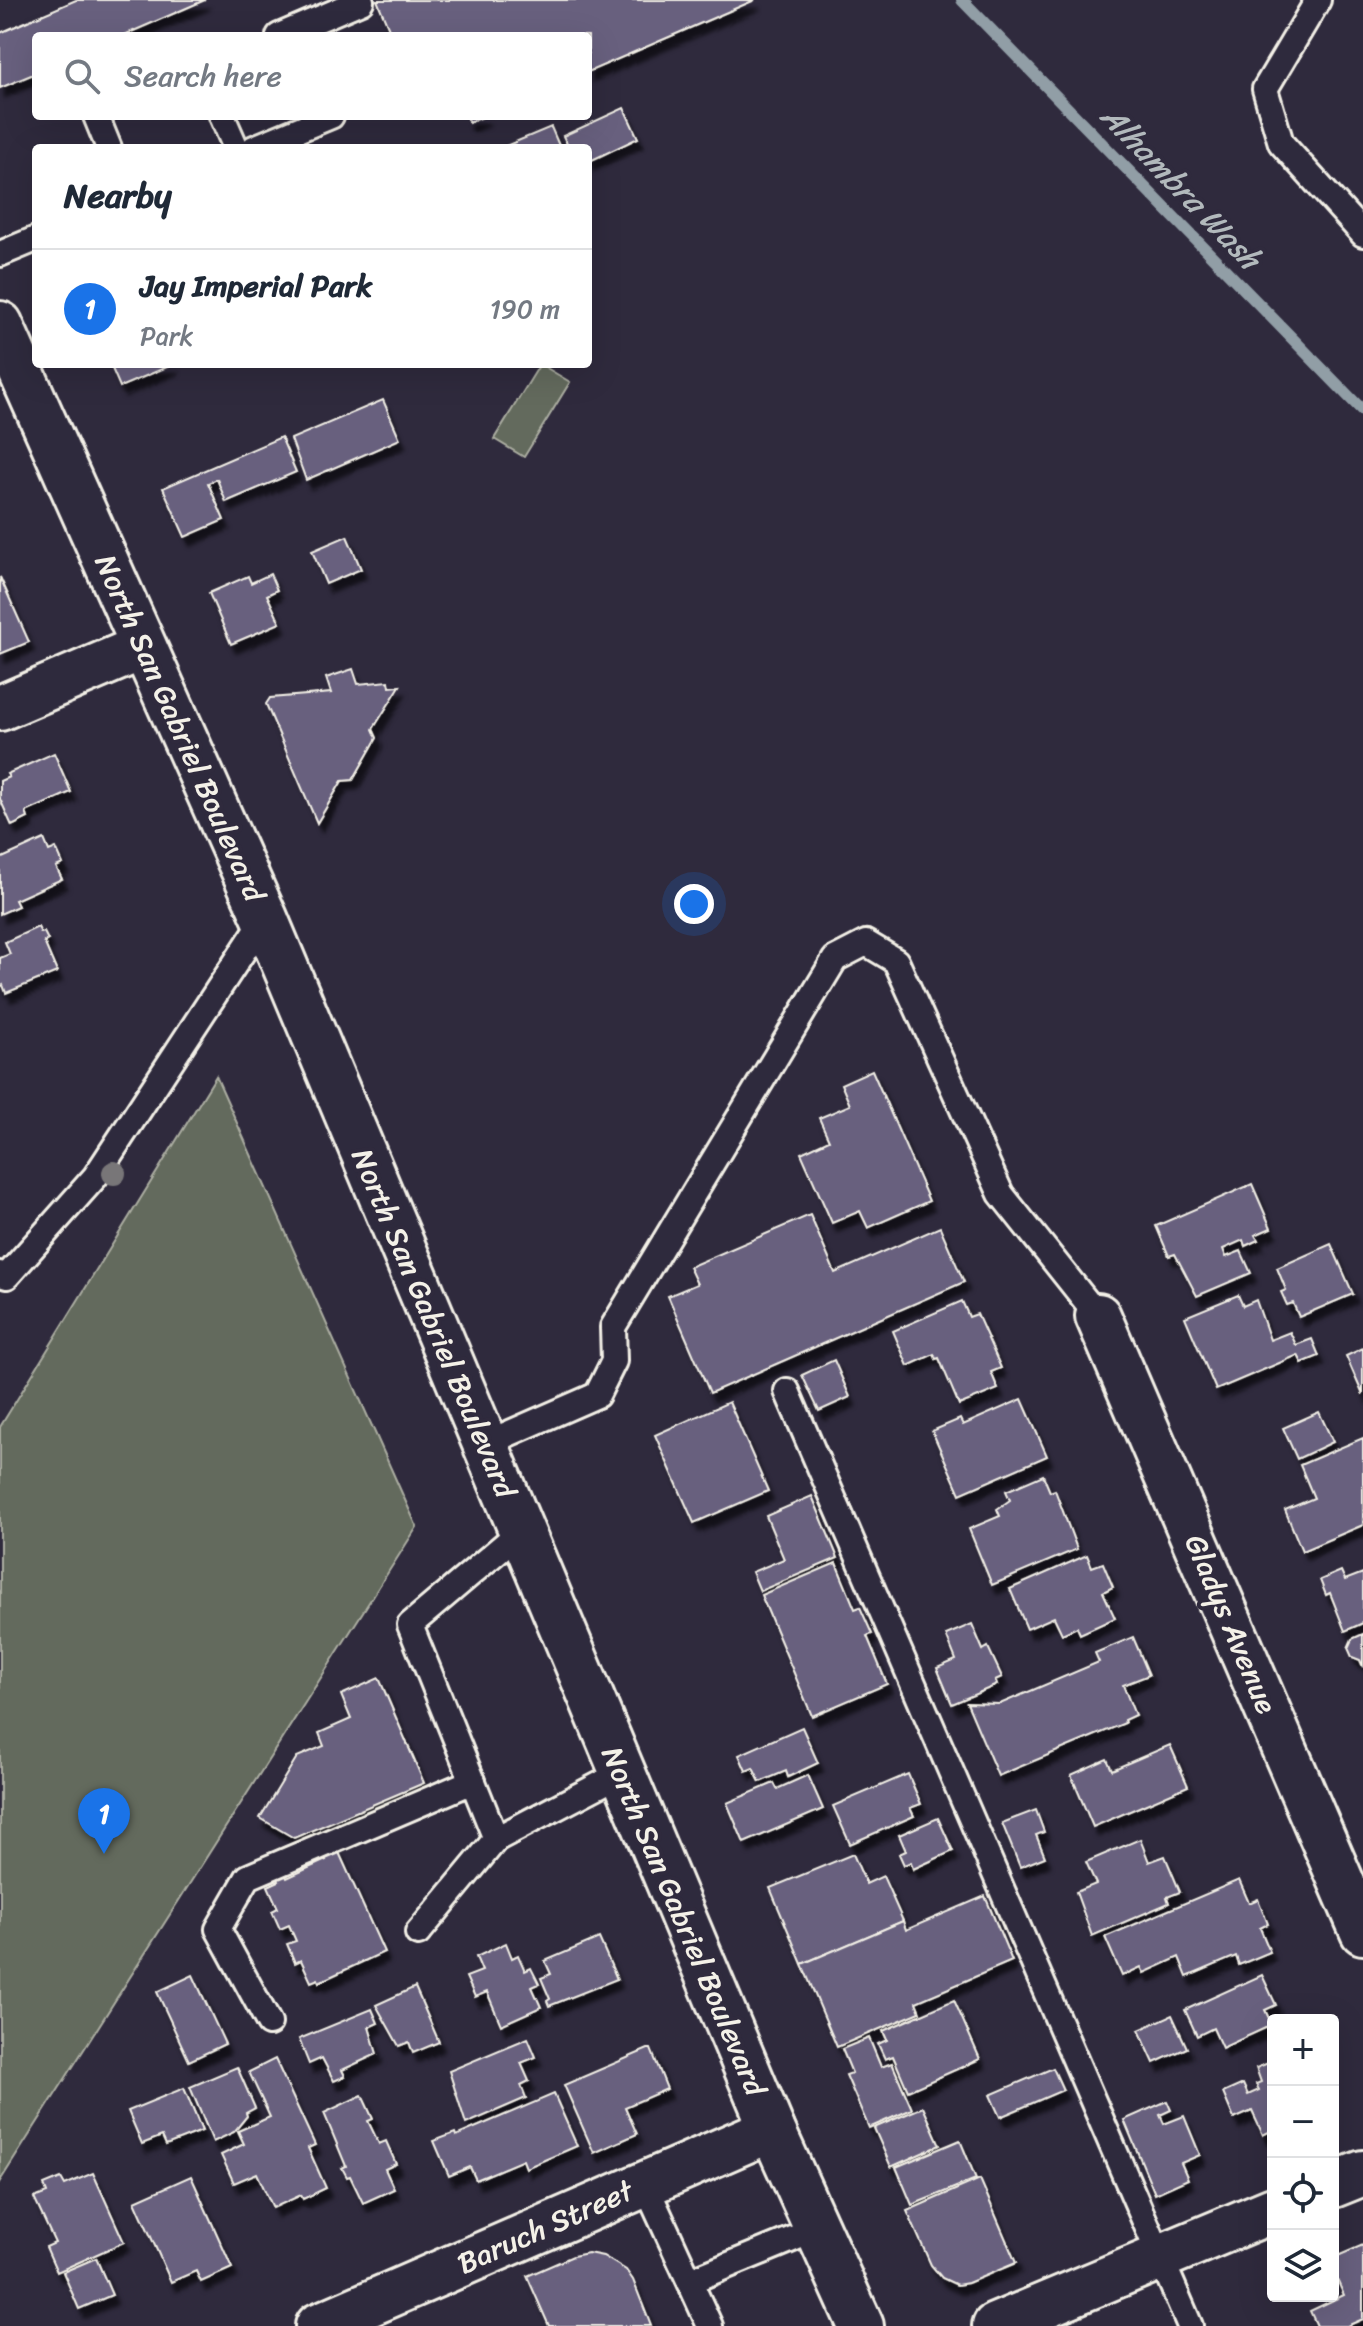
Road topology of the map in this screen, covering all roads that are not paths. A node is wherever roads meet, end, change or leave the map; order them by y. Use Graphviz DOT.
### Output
graph roads {
  1 [pos="1318,0"];
  2 [pos="361,1"];
  3 [pos="288,32"];
  4 [pos="98,120"];
  5 [pos="224,120"];
  6 [pos="321,120"];
  7 [pos="107,144"];
  8 [pos="234,144"];
  9 [pos="264,144"];
  10 [pos="1363,234"];
  11 [pos="32,241"];
  12 [pos="0,254"];
  13 [pos="0,324"];
  14 [pos="143,647"];
  15 [pos="0,708"];
  16 [pos="265,918"];
  17 [pos="0,1274"];
  18 [pos="1098,1316"];
  19 [pos="787,1391"];
  20 [pos="485,1444"];
  21 [pos="521,1531"];
  22 [pos="622,1773"];
  23 [pos="473,1781"];
  24 [pos="496,1839"];
  25 [pos="1363,1932"];
  26 [pos="418,1933"];
  27 [pos="269,2023"];
  28 [pos="772,2129"];
  29 [pos="1363,2173"];
  30 [pos="1339,2183"];
  31 [pos="645,2184"];
  32 [pos="1267,2212"];
  33 [pos="817,2229"];
  34 [pos="1160,2257"];
  35 [pos="690,2281"];
  36 [pos="318,2326"];
  37 [pos="710,2326"];
  38 [pos="861,2326"];
  39 [pos="995,2326"];
  40 [pos="1190,2326"];
  1 -- 10 [label="lane"];
  2 -- 3 [label="lane"];
  4 -- 7 [label="lane"];
  5 -- 8 [label="lane"];
  6 -- 9 [label="lane"];
  11 -- 12 [label="lane"];
  13 -- 14 [label="main road, North San Gabriel Boulevard"];
  14 -- 15 [label="main road"];
  14 -- 16 [label="main road, North San Gabriel Boulevard"];
  16 -- 17 [label="lane"];
  16 -- 20 [label="main road, North San Gabriel Boulevard"];
  18 -- 20 [label="lane"];
  18 -- 25 [label="main road, Gladys Avenue"];
  19 -- 34 [label="lane"];
  20 -- 21 [label="main road, North San Gabriel Boulevard"];
  21 -- 22 [label="main road, North San Gabriel Boulevard"];
  21 -- 23 [label="lane"];
  22 -- 24 [label="lane"];
  22 -- 28 [label="main road, North San Gabriel Boulevard"];
  23 -- 24 [label="lane"];
  23 -- 27 [label="lane"];
  24 -- 26 [label="lane"];
  28 -- 31 [label="main road, Baruch Street"];
  28 -- 33 [label="main road, North San Gabriel Boulevard"];
  29 -- 30 [label="main road"];
  31 -- 35 [label="lane"];
  31 -- 36 [label="main road, Baruch Street"];
  32 -- 34 [label="main road"];
  33 -- 35 [label="lane"];
  33 -- 38 [label="main road, North San Gabriel Boulevard"];
  34 -- 39 [label="main road"];
  34 -- 40 [label="lane"];
  35 -- 37 [label="lane"];
}
